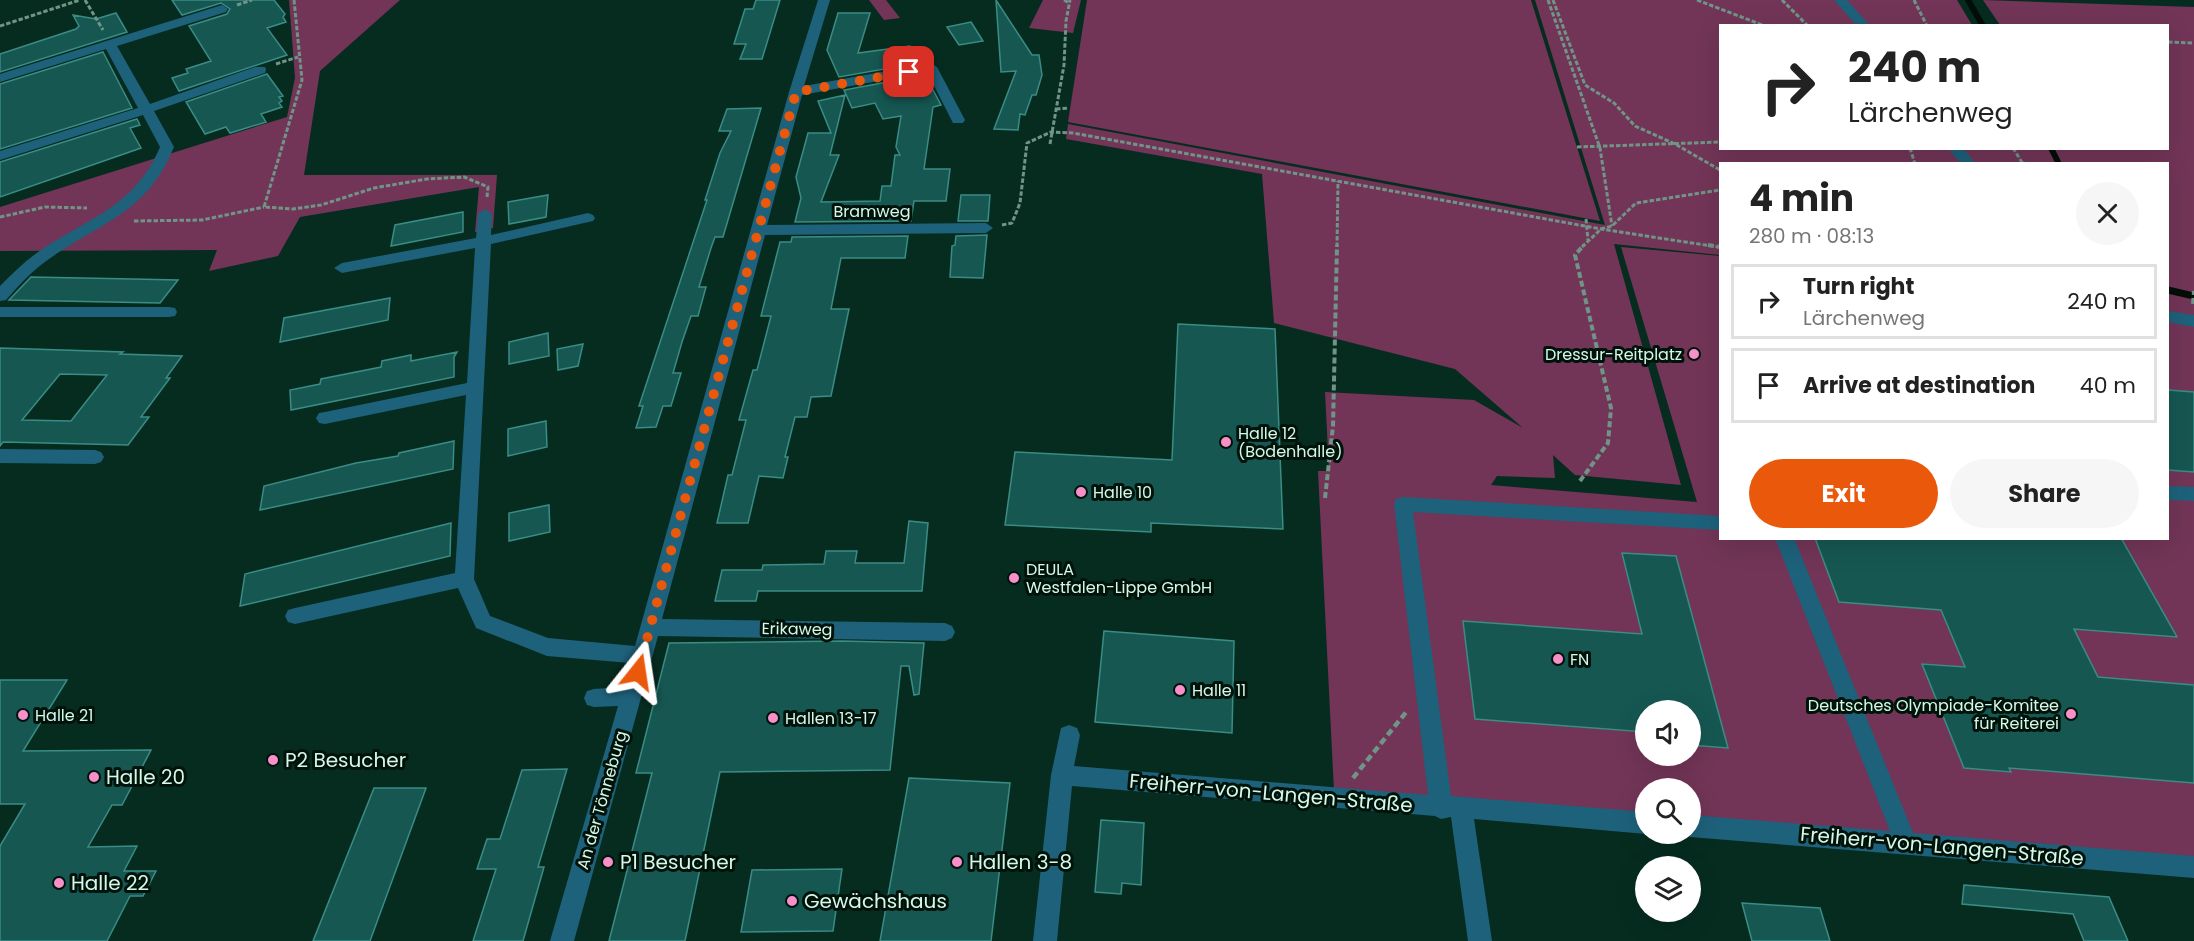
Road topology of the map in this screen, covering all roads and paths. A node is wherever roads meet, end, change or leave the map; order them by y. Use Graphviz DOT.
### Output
graph roads {
  1 [pos="80,0"];
  2 [pos="86,0"];
  3 [pos="294,0"];
  4 [pos="824,0"];
  5 [pos="1064,0"];
  6 [pos="1548,0"];
  7 [pos="1553,0"];
  8 [pos="1697,0"];
  9 [pos="1782,0"];
  10 [pos="1840,0"];
  11 [pos="1914,0"];
  12 [pos="1070,1"];
  13 [pos="222,9"];
  14 [pos="1760,24"];
  15 [pos="1806,24"];
  16 [pos="1862,24"];
  17 [pos="1926,24"];
  18 [pos="0,26"];
  19 [pos="2169,42"];
  20 [pos="2194,43"];
  21 [pos="110,44"];
  22 [pos="260,70"];
  23 [pos="0,78"];
  24 [pos="796,92"];
  25 [pos="1069,108"];
  26 [pos="148,109"];
  27 [pos="1056,109"];
  28 [pos="958,120"];
  29 [pos="1051,132"];
  30 [pos="1719,142"];
  31 [pos="1050,144"];
  32 [pos="1675,144"];
  33 [pos="1577,147"];
  34 [pos="1600,148"];
  35 [pos="1957,150"];
  36 [pos="0,156"];
  37 [pos="1967,162"];
  38 [pos="1719,169"];
  39 [pos="1338,181"];
  40 [pos="1719,190"];
  41 [pos="485,214"];
  42 [pos="588,218"];
  43 [pos="1586,219"];
  44 [pos="1612,226"];
  45 [pos="1587,227"];
  46 [pos="986,228"];
  47 [pos="759,230"];
  48 [pos="1601,230"];
  49 [pos="484,241"];
  50 [pos="1588,241"];
  51 [pos="1719,247"];
  52 [pos="342,268"];
  53 [pos="2194,291"];
  54 [pos="0,296"];
  55 [pos="0,312"];
  56 [pos="169,312"];
  57 [pos="2194,313"];
  58 [pos="2169,316"];
  59 [pos="475,387"];
  60 [pos="325,418"];
  61 [pos="0,456"];
  62 [pos="95,456"];
  63 [pos="1580,481"];
  64 [pos="2169,493"];
  65 [pos="2194,494"];
  66 [pos="1325,498"];
  67 [pos="1719,524"];
  68 [pos="1785,540"];
  69 [pos="464,579"];
  70 [pos="295,616"];
  71 [pos="650,627"];
  72 [pos="945,632"];
  73 [pos="643,655"];
  74 [pos="1426,687"];
  75 [pos="632,696"];
  76 [pos="594,698"];
  77 [pos="1069,735"];
  78 [pos="1062,776"];
  79 [pos="1336,799"];
  80 [pos="1451,808"];
  81 [pos="1635,822"];
  82 [pos="1701,827"];
  83 [pos="1906,843"];
  84 [pos="2194,867"];
  85 [pos="562,941"];
  86 [pos="1045,941"];
  87 [pos="1480,941"];
  1 -- 18 [label="path"];
  2 -- 21 [label="path"];
  3 -- 41 [label="path"];
  4 -- 24 [label="street, An der Tönneburg"];
  5 -- 12 [label="path"];
  6 -- 34 [label="path"];
  7 -- 32 [label="path"];
  8 -- 14 [label="path"];
  9 -- 15 [label="path"];
  10 -- 16 [label="street"];
  11 -- 17 [label="path"];
  12 -- 27 [label="path"];
  13 -- 21 [label="street"];
  19 -- 20 [label="path"];
  21 -- 23 [label="street"];
  21 -- 26 [label="street"];
  22 -- 26 [label="street"];
  24 -- 28 [label="street"];
  24 -- 47 [label="street, An der Tönneburg"];
  25 -- 27 [label="path"];
  26 -- 36 [label="street"];
  26 -- 54 [label="street"];
  27 -- 29 [label="path"];
  29 -- 31 [label="path"];
  29 -- 39 [label="path"];
  29 -- 46 [label="path"];
  30 -- 32 [label="path"];
  32 -- 34 [label="path"];
  32 -- 38 [label="path"];
  33 -- 34 [label="path"];
  34 -- 44 [label="path"];
  35 -- 37 [label="street"];
  39 -- 45 [label="path"];
  39 -- 66 [label="path"];
  40 -- 44 [label="path"];
  41 -- 49 [label="street"];
  42 -- 49 [label="street"];
  43 -- 45 [label="path"];
  44 -- 48 [label="path"];
  45 -- 48 [label="path"];
  45 -- 50 [label="path"];
  46 -- 47 [label="street, Bramweg"];
  47 -- 71 [label="street, An der Tönneburg"];
  48 -- 50 [label="path"];
  48 -- 51 [label="path"];
  49 -- 52 [label="street"];
  49 -- 59 [label="street"];
  50 -- 63 [label="path"];
  53 -- 57 [label="path"];
  55 -- 56 [label="street"];
  57 -- 58 [label="street"];
  59 -- 60 [label="street"];
  59 -- 69 [label="street"];
  61 -- 62 [label="street"];
  64 -- 65 [label="street"];
  67 -- 74 [label="street"];
  68 -- 83 [label="street"];
  69 -- 70 [label="street"];
  69 -- 73 [label="street"];
  71 -- 72 [label="street, Erikaweg"];
  71 -- 73 [label="street, An der Tönneburg"];
  73 -- 75 [label="street, An der Tönneburg"];
  74 -- 79 [label="path"];
  74 -- 80 [label="street"];
  75 -- 76 [label="street"];
  75 -- 85 [label="street, An der Tönneburg"];
  77 -- 78 [label="street"];
  78 -- 79 [label="street, Freiherr-von-Langen-Straße"];
  78 -- 86 [label="street"];
  79 -- 80 [label="street, Freiherr-von-Langen-Straße"];
  80 -- 81 [label="street, Freiherr-von-Langen-Straße"];
  80 -- 87 [label="street"];
  82 -- 83 [label="street, Freiherr-von-Langen-Straße"];
  83 -- 84 [label="street, Freiherr-von-Langen-Straße"];
}
